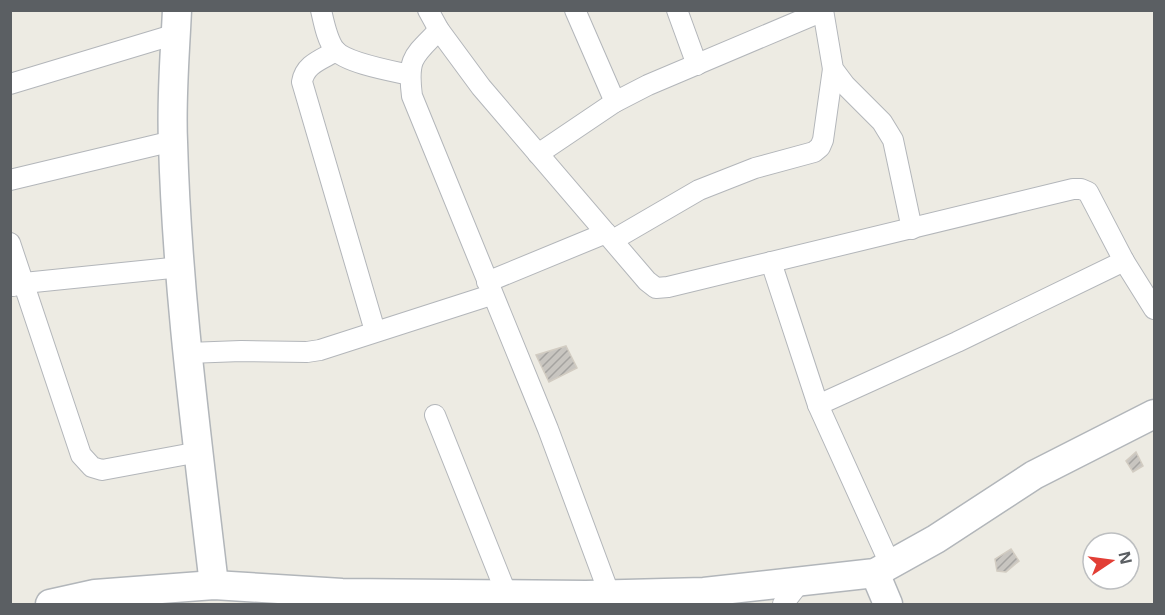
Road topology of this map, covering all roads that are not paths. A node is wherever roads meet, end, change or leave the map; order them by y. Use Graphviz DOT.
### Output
graph roads {
  1 [pos="321,10"];
  2 [pos="428,10"];
  3 [pos="575,10"];
  4 [pos="677,10"];
  5 [pos="823,11"];
  6 [pos="176,22"];
  7 [pos="439,30"];
  8 [pos="336,51"];
  9 [pos="697,64"];
  10 [pos="833,69"];
  11 [pos="410,75"];
  12 [pos="10,84"];
  13 [pos="615,102"];
  14 [pos="173,141"];
  15 [pos="538,154"];
  16 [pos="10,180"];
  17 [pos="912,229"];
  18 [pos="609,237"];
  19 [pos="10,243"];
  20 [pos="1124,261"];
  21 [pos="771,262"];
  22 [pos="181,267"];
  23 [pos="17,285"];
  24 [pos="489,288"];
  25 [pos="1155,309"];
  26 [pos="375,331"];
  27 [pos="188,353"];
  28 [pos="818,405"];
  29 [pos="1155,414"];
  30 [pos="435,415"];
  31 [pos="199,452"];
  32 [pos="883,569"];
  33 [pos="801,581"];
  34 [pos="214,585"];
  35 [pos="507,595"];
  36 [pos="250,596"];
  37 [pos="594,598"];
  38 [pos="411,599"];
  39 [pos="50,604"];
  40 [pos="783,604"];
  41 [pos="888,604"];
  1 -- 8 [label="street"];
  2 -- 7 [label="street"];
  3 -- 13 [label="street"];
  4 -- 9 [label="street"];
  5 -- 9 [label="street"];
  5 -- 10 [label="street"];
  6 -- 12 [label="street"];
  6 -- 14 [label="main road"];
  7 -- 11 [label="street"];
  7 -- 15 [label="street"];
  8 -- 11 [label="street"];
  8 -- 26 [label="street"];
  9 -- 13 [label="street"];
  10 -- 17 [label="street"];
  10 -- 18 [label="street"];
  11 -- 24 [label="street"];
  13 -- 15 [label="street"];
  14 -- 16 [label="street"];
  14 -- 22 [label="main road"];
  15 -- 18 [label="street"];
  17 -- 20 [label="street"];
  17 -- 21 [label="street"];
  18 -- 21 [label="street"];
  18 -- 24 [label="street"];
  19 -- 23 [label="street"];
  20 -- 25 [label="street"];
  20 -- 28 [label="street"];
  21 -- 28 [label="street"];
  22 -- 23 [label="street"];
  22 -- 27 [label="main road"];
  23 -- 31 [label="street"];
  24 -- 26 [label="street"];
  24 -- 37 [label="street"];
  26 -- 27 [label="street"];
  27 -- 31 [label="main road"];
  28 -- 32 [label="street"];
  29 -- 32 [label="main road"];
  30 -- 35 [label="street"];
  31 -- 34 [label="main road"];
  32 -- 33 [label="main road"];
  32 -- 41 [label="main road"];
  33 -- 37 [label="main road"];
  33 -- 40 [label="street"];
  34 -- 36 [label="main road"];
  34 -- 39 [label="main road"];
  35 -- 37 [label="main road"];
  35 -- 38 [label="main road"];
  36 -- 38 [label="main road"];
}
